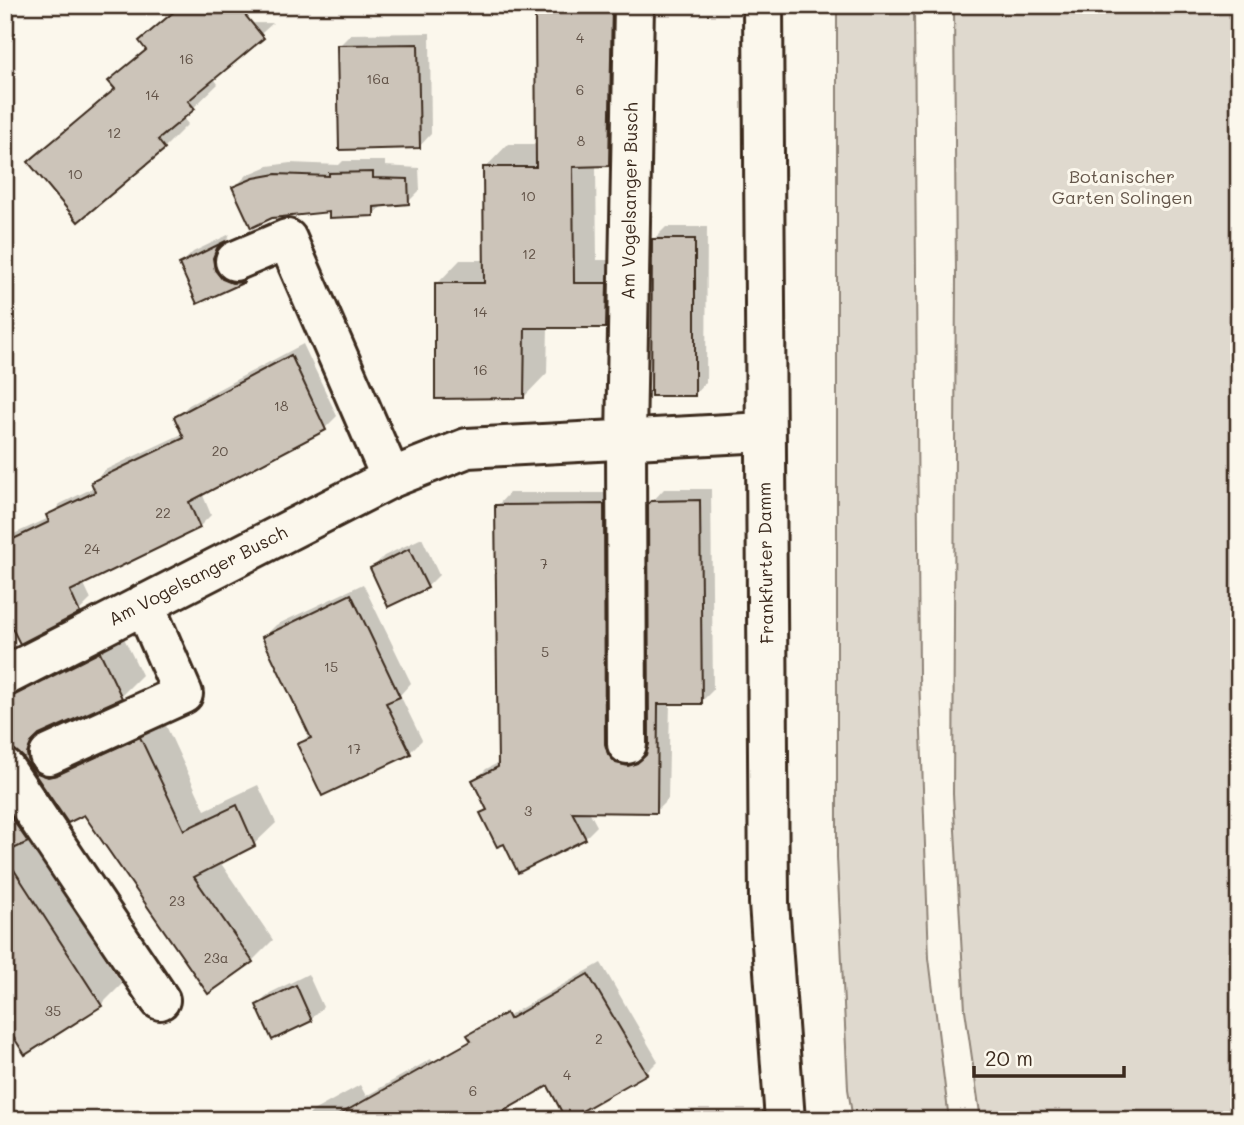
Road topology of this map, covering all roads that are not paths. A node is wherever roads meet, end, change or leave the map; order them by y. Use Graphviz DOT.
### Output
graph roads {
  1 [pos="634,5"];
  2 [pos="763,5"];
  3 [pos="235,261"];
  4 [pos="765,432"];
  5 [pos="626,439"];
  6 [pos="391,478"];
  7 [pos="144,604"];
  8 [pos="5,676"];
  9 [pos="627,744"];
  10 [pos="49,755"];
  11 [pos="5,769"];
  12 [pos="160,1000"];
  13 [pos="785,1120"];
  1 -- 5 [label="street, Am Vogelsanger Busch"];
  2 -- 4 [label="street, Frankfurter Damm"];
  3 -- 6 [label="street"];
  4 -- 5 [label="street, Am Vogelsanger Busch"];
  4 -- 13 [label="street, Frankfurter Damm"];
  5 -- 6 [label="street, Am Vogelsanger Busch"];
  5 -- 9 [label="street, Am Vogelsanger Busch"];
  6 -- 7 [label="street, Am Vogelsanger Busch"];
  7 -- 8 [label="street, Am Vogelsanger Busch"];
  7 -- 10 [label="street"];
  11 -- 12 [label="street"];
}
